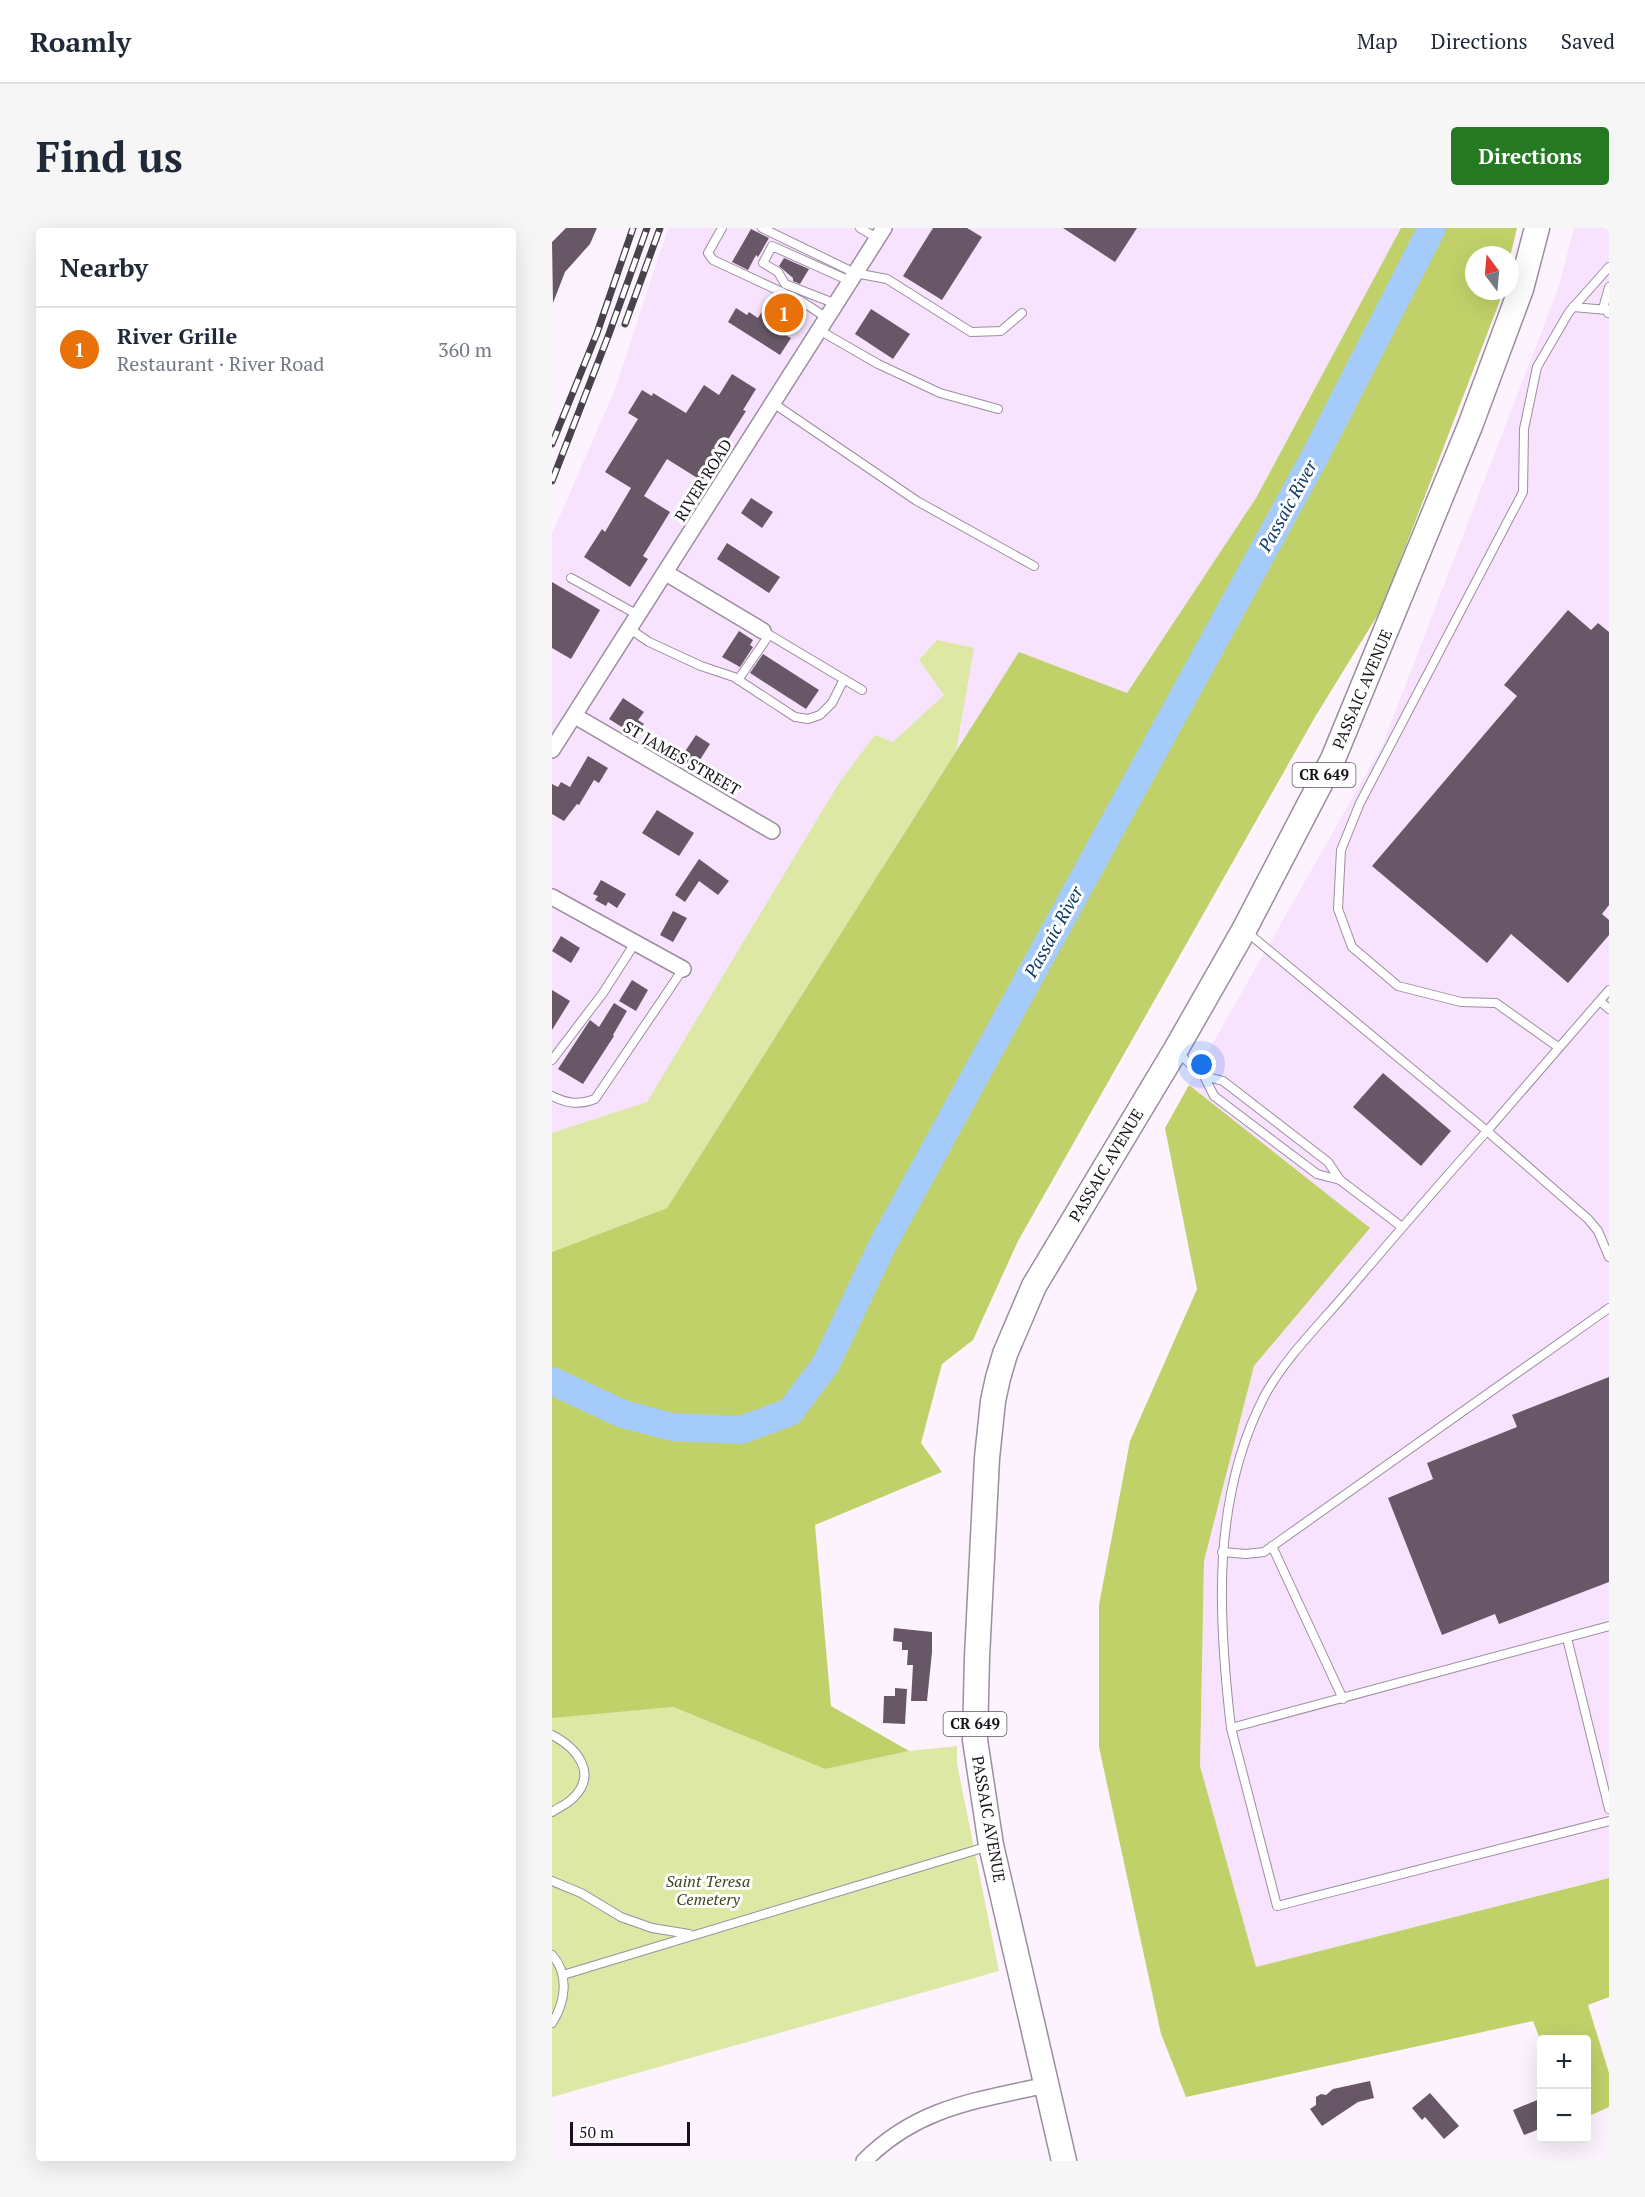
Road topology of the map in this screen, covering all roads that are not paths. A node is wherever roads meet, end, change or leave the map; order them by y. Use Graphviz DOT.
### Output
graph roads {
  1 [pos="722,228"];
  2 [pos="762,228"];
  3 [pos="860,228"];
  4 [pos="1537,228"];
  5 [pos="779,232"];
  6 [pos="881,233"];
  7 [pos="1609,267"];
  8 [pos="852,277"];
  9 [pos="1609,287"];
  10 [pos="836,304"];
  11 [pos="1573,307"];
  12 [pos="1022,313"];
  13 [pos="1608,313"];
  14 [pos="823,324"];
  15 [pos="772,403"];
  16 [pos="998,409"];
  17 [pos="1034,566"];
  18 [pos="666,573"];
  19 [pos="571,578"];
  20 [pos="639,615"];
  21 [pos="630,629"];
  22 [pos="766,633"];
  23 [pos="844,679"];
  24 [pos="738,680"];
  25 [pos="862,690"];
  26 [pos="574,716"];
  27 [pos="552,750"];
  28 [pos="772,831"];
  29 [pos="552,897"];
  30 [pos="1244,930"];
  31 [pos="636,943"];
  32 [pos="683,969"];
  33 [pos="1609,990"];
  34 [pos="1600,1000"];
  35 [pos="1609,1009"];
  36 [pos="1558,1047"];
  37 [pos="1175,1051"];
  38 [pos="552,1060"];
  39 [pos="1204,1076"];
  40 [pos="552,1096"];
  41 [pos="1487,1131"];
  42 [pos="1340,1180"];
  43 [pos="1402,1227"];
  44 [pos="1609,1257"];
  45 [pos="1609,1308"];
  46 [pos="1272,1546"];
  47 [pos="1222,1552"];
  48 [pos="1609,1626"];
  49 [pos="1567,1638"];
  50 [pos="1343,1699"];
  51 [pos="1231,1728"];
  52 [pos="552,1735"];
  53 [pos="1609,1809"];
  54 [pos="552,1812"];
  55 [pos="1609,1821"];
  56 [pos="991,1845"];
  57 [pos="552,1881"];
  58 [pos="694,1935"];
  59 [pos="552,1955"];
  60 [pos="563,1975"];
  61 [pos="552,2024"];
  62 [pos="1046,2085"];
  63 [pos="864,2161"];
  64 [pos="1064,2161"];
  1 -- 14 [label="lane"];
  2 -- 5 [label="lane"];
  3 -- 6 [label="lane"];
  4 -- 30 [label="main road, PASSAIC AVENUE / CR 649"];
  5 -- 8 [label="lane"];
  6 -- 8 [label="street, RIVER ROAD"];
  7 -- 11 [label="lane"];
  8 -- 10 [label="street, RIVER ROAD"];
  8 -- 10 [label="lane"];
  8 -- 12 [label="lane"];
  9 -- 13 [label="lane"];
  10 -- 14 [label="street, RIVER ROAD"];
  11 -- 13 [label="lane"];
  11 -- 36 [label="lane"];
  14 -- 15 [label="street, RIVER ROAD"];
  14 -- 16 [label="lane"];
  15 -- 17 [label="lane"];
  15 -- 18 [label="street, RIVER ROAD"];
  18 -- 20 [label="street, RIVER ROAD"];
  18 -- 22 [label="street"];
  19 -- 20 [label="lane"];
  20 -- 21 [label="street, RIVER ROAD"];
  21 -- 24 [label="lane"];
  21 -- 26 [label="street, RIVER ROAD"];
  22 -- 23 [label="lane"];
  22 -- 24 [label="lane"];
  23 -- 24 [label="lane"];
  23 -- 25 [label="lane"];
  26 -- 27 [label="street, RIVER ROAD"];
  26 -- 28 [label="street, ST JAMES STREET"];
  29 -- 31 [label="street"];
  30 -- 37 [label="main road, PASSAIC AVENUE / CR 649"];
  30 -- 41 [label="lane"];
  31 -- 32 [label="street"];
  31 -- 38 [label="lane"];
  32 -- 40 [label="lane"];
  33 -- 34 [label="lane"];
  34 -- 35 [label="lane"];
  34 -- 36 [label="lane"];
  36 -- 41 [label="lane"];
  37 -- 39 [label="lane"];
  37 -- 56 [label="main road, PASSAIC AVENUE / CR 649"];
  39 -- 42 [label="lane"];
  39 -- 42 [label="lane"];
  41 -- 43 [label="lane"];
  41 -- 44 [label="lane"];
  42 -- 43 [label="lane"];
  43 -- 47 [label="lane"];
  45 -- 46 [label="lane"];
  46 -- 47 [label="lane"];
  46 -- 50 [label="lane"];
  47 -- 51 [label="lane"];
  48 -- 49 [label="lane"];
  49 -- 50 [label="lane"];
  49 -- 53 [label="lane"];
  50 -- 51 [label="lane"];
  51 -- 55 [label="lane"];
  52 -- 54 [label="lane"];
  56 -- 58 [label="lane"];
  56 -- 62 [label="main road, PASSAIC AVENUE / CR 649"];
  57 -- 58 [label="lane"];
  58 -- 60 [label="lane"];
  59 -- 60 [label="lane"];
  60 -- 61 [label="lane"];
  62 -- 63 [label="street"];
  62 -- 64 [label="main road, PASSAIC AVENUE / CR 649"];
}
